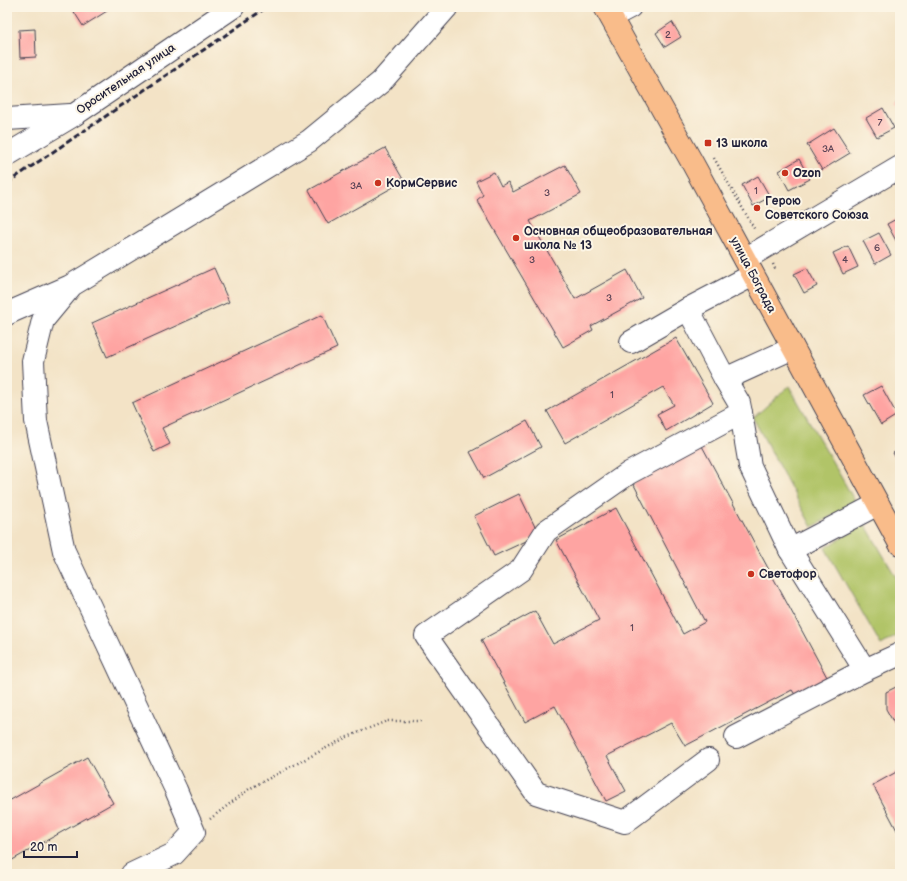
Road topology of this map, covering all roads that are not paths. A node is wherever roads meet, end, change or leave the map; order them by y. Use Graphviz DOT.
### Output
graph roads {
  1 [pos="233,7"];
  2 [pos="447,7"];
  3 [pos="630,7"];
  4 [pos="608,12"];
  5 [pos="74,115"];
  6 [pos="7,119"];
  7 [pos="7,156"];
  8 [pos="900,167"];
  9 [pos="749,267"];
  10 [pos="72,285"];
  11 [pos="688,309"];
  12 [pos="7,314"];
  13 [pos="631,342"];
  14 [pos="793,348"];
  15 [pos="725,379"];
  16 [pos="742,413"];
  17 [pos="878,504"];
  18 [pos="897,530"];
  19 [pos="790,550"];
  20 [pos="900,654"];
  21 [pos="865,670"];
  22 [pos="736,737"];
  23 [pos="708,760"];
  24 [pos="132,874"];
  1 -- 5 [label="street, Оросительная улица"];
  2 -- 10 [label="street"];
  3 -- 4 [label="street"];
  4 -- 9 [label="main road, улица Бограда"];
  5 -- 6 [label="street, Оросительная улица"];
  5 -- 7 [label="street"];
  8 -- 9 [label="street"];
  9 -- 11 [label="street"];
  9 -- 14 [label="main road, улица Бограда"];
  10 -- 12 [label="street"];
  10 -- 24 [label="street"];
  11 -- 13 [label="street"];
  11 -- 15 [label="street"];
  14 -- 15 [label="street"];
  14 -- 17 [label="main road, улица Бограда"];
  15 -- 16 [label="street"];
  16 -- 19 [label="street"];
  16 -- 23 [label="street"];
  17 -- 18 [label="main road, улица Бограда"];
  17 -- 19 [label="street"];
  19 -- 21 [label="street"];
  20 -- 21 [label="street"];
  21 -- 22 [label="street"];
}
